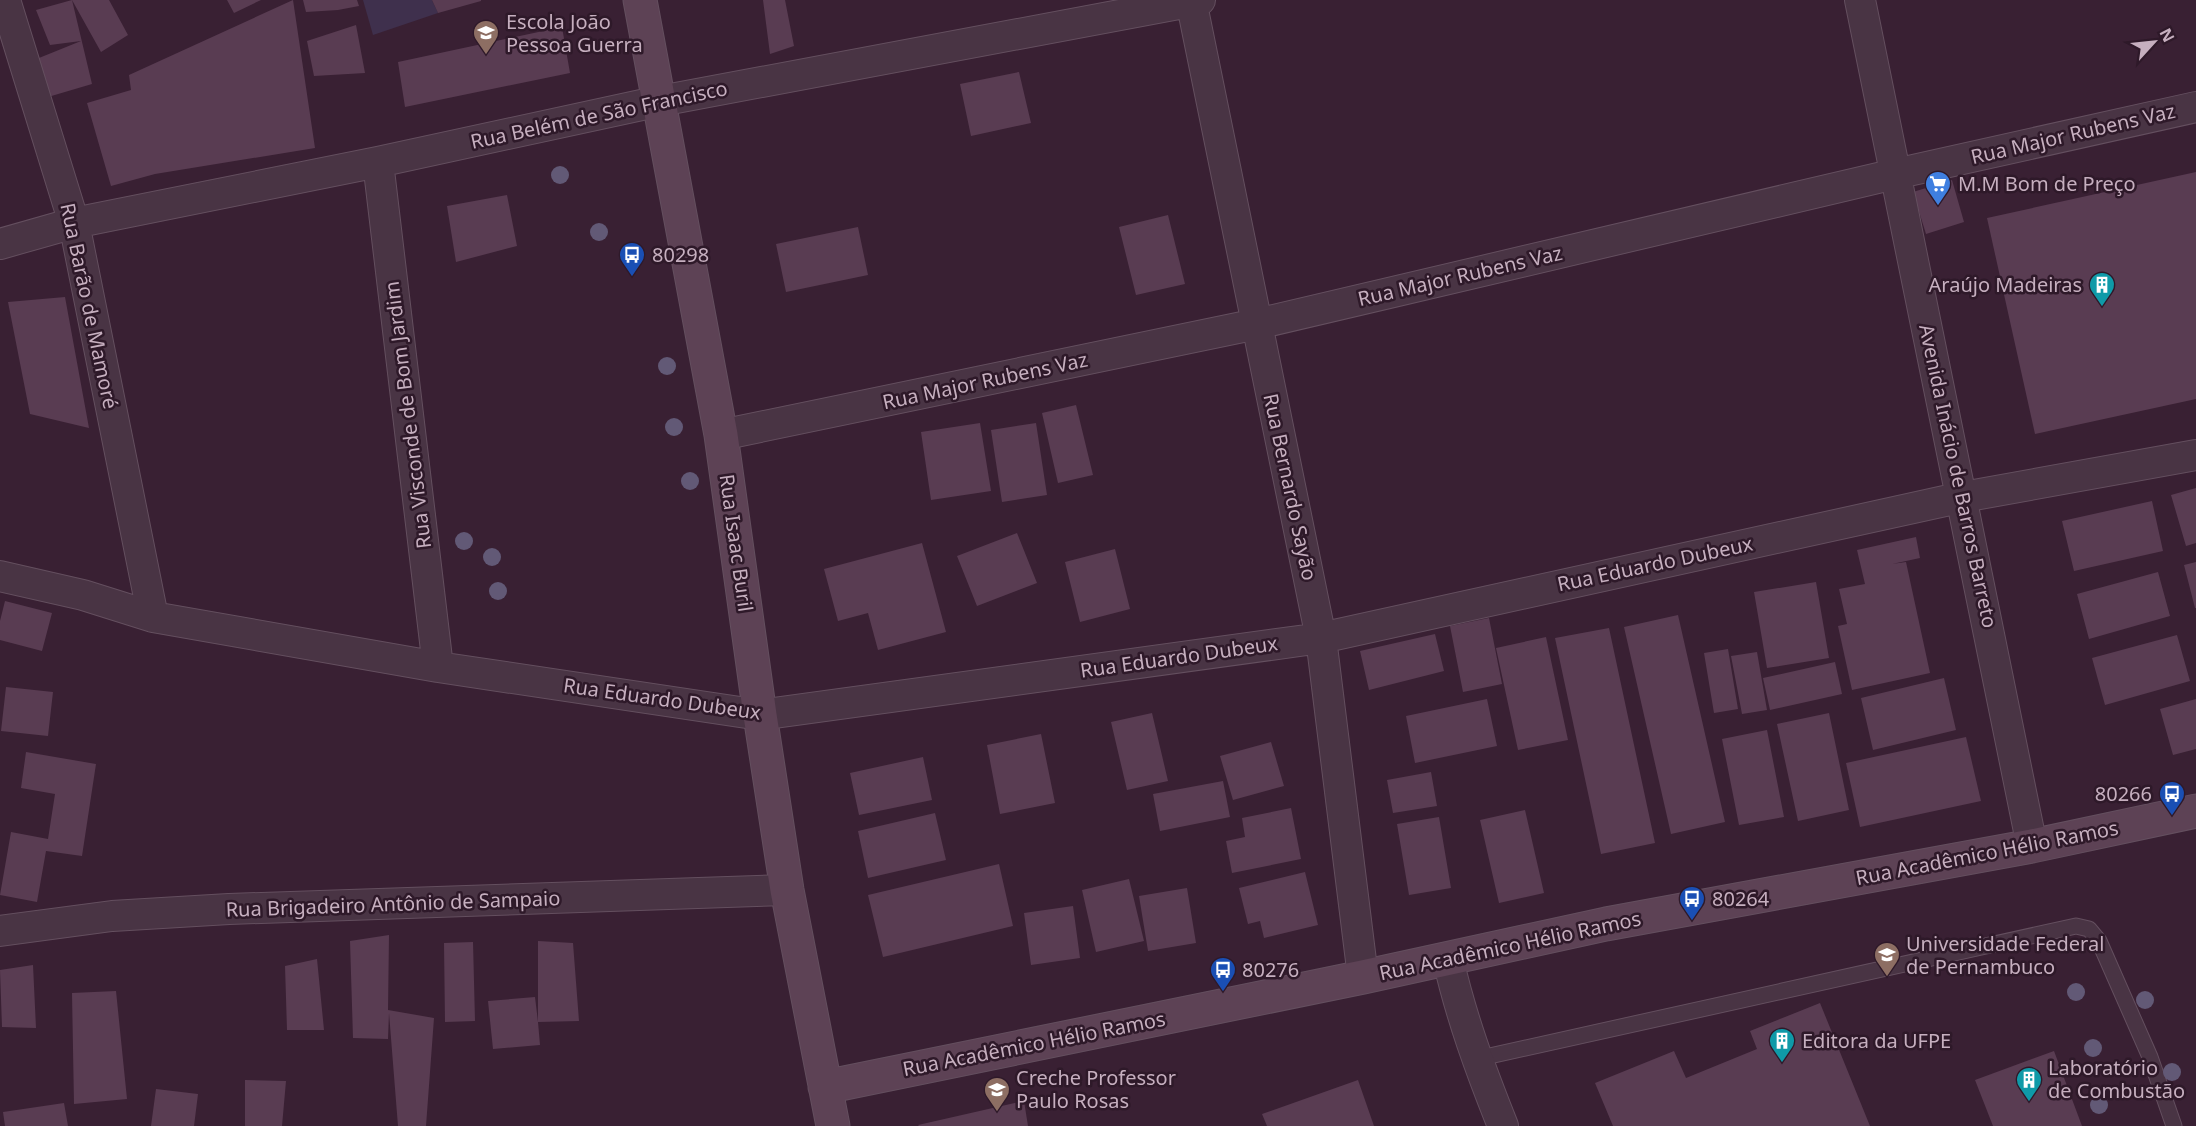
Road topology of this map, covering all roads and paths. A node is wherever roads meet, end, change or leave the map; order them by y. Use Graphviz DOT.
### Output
graph roads {
  1 [pos="5,0"];
  2 [pos="639,0"];
  3 [pos="1860,0"];
  4 [pos="1195,1"];
  5 [pos="660,101"];
  6 [pos="2196,107"];
  7 [pos="378,162"];
  8 [pos="1895,174"];
  9 [pos="74,223"];
  10 [pos="0,244"];
  11 [pos="1257,324"];
  12 [pos="721,435"];
  13 [pos="2196,455"];
  14 [pos="1963,497"];
  15 [pos="0,576"];
  16 [pos="153,617"];
  17 [pos="1321,638"];
  18 [pos="438,668"];
  19 [pos="760,715"];
  20 [pos="2196,811"];
  21 [pos="2032,846"];
  22 [pos="787,890"];
  23 [pos="0,931"];
  24 [pos="1448,959"];
  25 [pos="1363,977"];
  26 [pos="1476,1059"];
  27 [pos="825,1087"];
  28 [pos="833,1126"];
  29 [pos="1503,1126"];
  30 [pos="2174,1126"];
  1 -- 9 [label="street, Rua Barão de Mamoré"];
  2 -- 5 [label="street, Rua Isaac Buril"];
  3 -- 8 [label="street, Avenida Inácio de Barros Barreto"];
  4 -- 5 [label="street, Rua Belém de São Francisco"];
  4 -- 11 [label="street, Rua Bernardo Sayão"];
  5 -- 7 [label="street, Rua Belém de São Francisco"];
  5 -- 12 [label="street, Rua Isaac Buril"];
  6 -- 8 [label="street, Rua Major Rubens Vaz"];
  7 -- 9 [label="street, Rua Belém de São Francisco"];
  7 -- 18 [label="street, Rua Visconde de Bom Jardim"];
  8 -- 11 [label="street, Rua Major Rubens Vaz"];
  8 -- 14 [label="street, Avenida Inácio de Barros Barreto"];
  9 -- 10 [label="street, Rua Belém de São Francisco"];
  9 -- 16 [label="street, Rua Barão de Mamoré"];
  11 -- 12 [label="street, Rua Major Rubens Vaz"];
  11 -- 17 [label="street, Rua Bernardo Sayão"];
  12 -- 19 [label="street, Rua Isaac Buril"];
  13 -- 14 [label="street, Rua Eduardo Dubeux"];
  14 -- 17 [label="street, Rua Eduardo Dubeux"];
  14 -- 21 [label="street, Avenida Inácio de Barros Barreto"];
  15 -- 16 [label="street, Rua Eduardo Dubeux"];
  16 -- 18 [label="street, Rua Eduardo Dubeux"];
  17 -- 19 [label="street, Rua Eduardo Dubeux"];
  17 -- 25 [label="street, Rua Bernardo Sayão"];
  18 -- 19 [label="street, Rua Eduardo Dubeux"];
  19 -- 22 [label="street, Rua Isaac Buril"];
  20 -- 21 [label="street, Rua Acadêmico Hélio Ramos"];
  21 -- 24 [label="street, Rua Acadêmico Hélio Ramos"];
  22 -- 23 [label="street, Rua Brigadeiro Antônio de Sampaio"];
  22 -- 27 [label="street, Rua Isaac Buril"];
  24 -- 25 [label="street, Rua Acadêmico Hélio Ramos"];
  24 -- 26 [label="street"];
  25 -- 27 [label="street, Rua Acadêmico Hélio Ramos"];
  26 -- 29 [label="street"];
  26 -- 30 [label="lane"];
  27 -- 28 [label="street, Rua Isaac Buril"];
}
